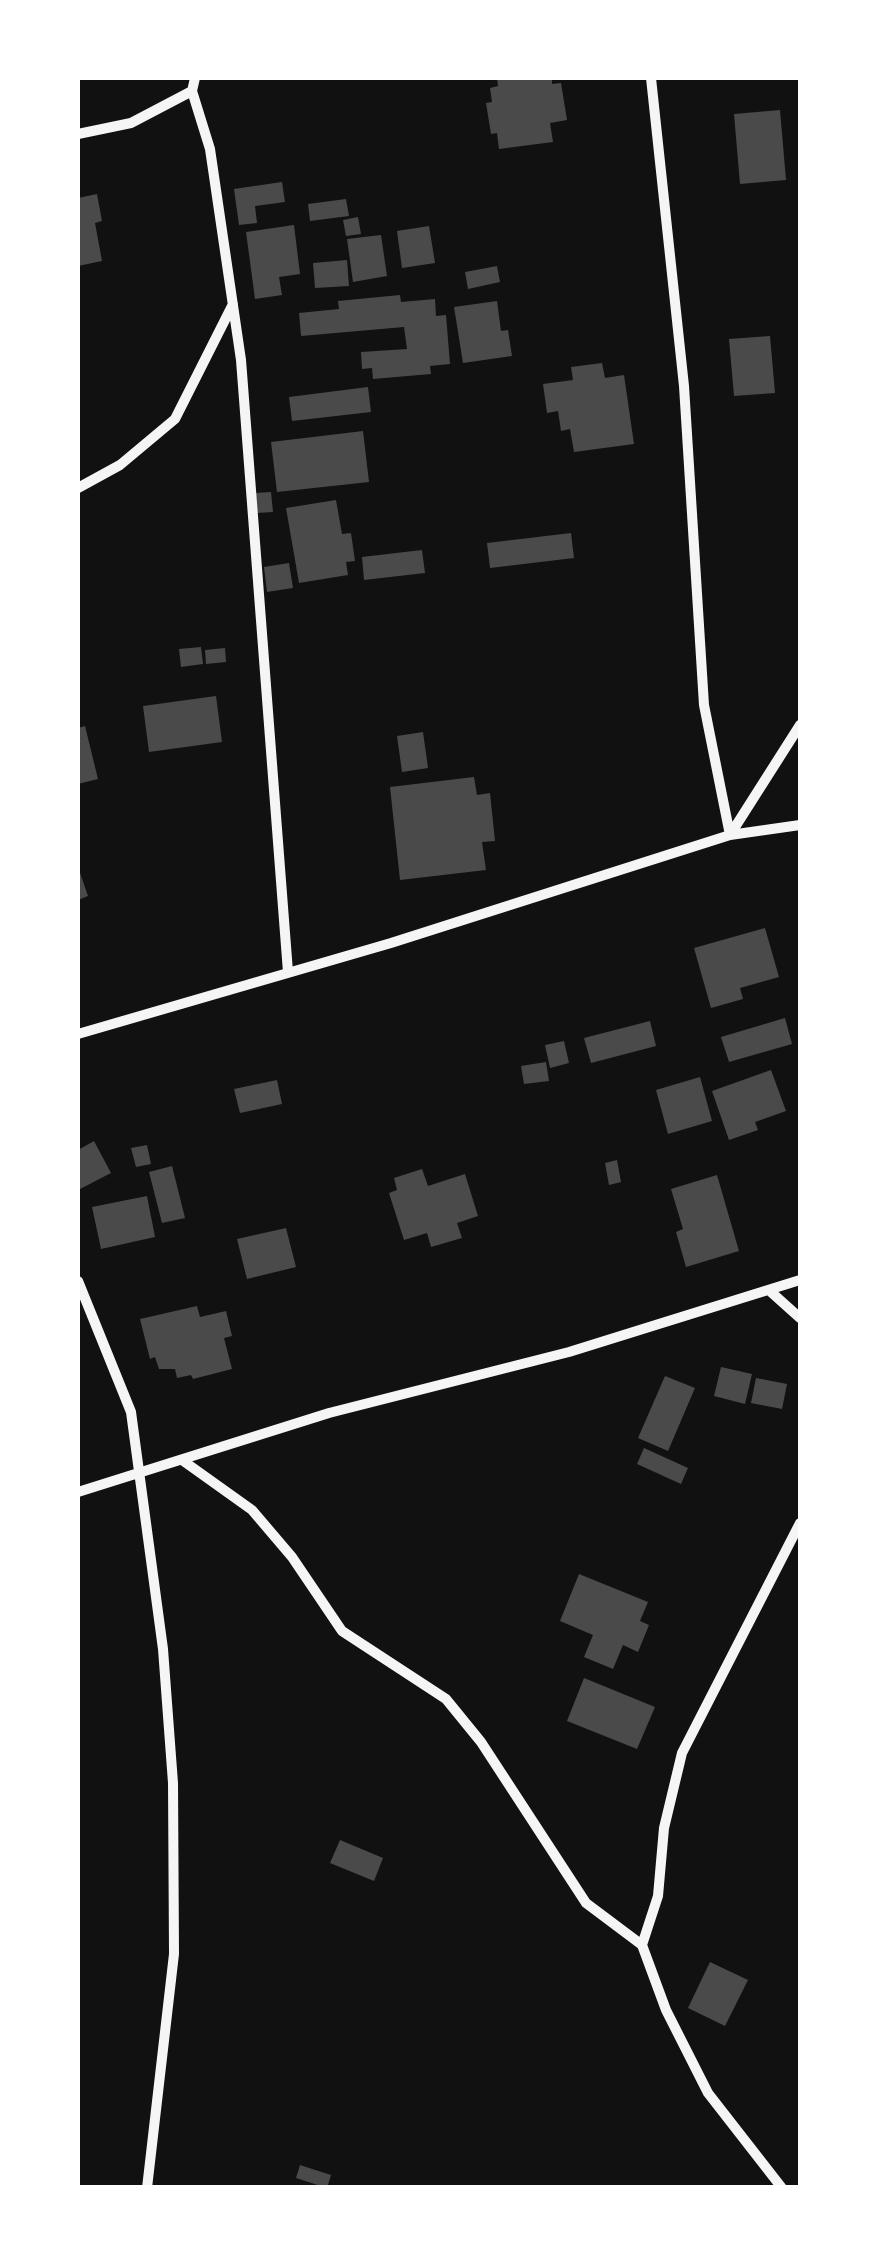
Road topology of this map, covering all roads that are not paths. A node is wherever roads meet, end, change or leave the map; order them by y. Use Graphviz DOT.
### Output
graph roads {
  1 [pos="195,78"];
  2 [pos="652,78"];
  3 [pos="192,91"];
  4 [pos="78,134"];
  5 [pos="234,302"];
  6 [pos="78,488"];
  7 [pos="800,724"];
  8 [pos="800,826"];
  9 [pos="730,836"];
  10 [pos="288,972"];
  11 [pos="78,1034"];
  12 [pos="800,1280"];
  13 [pos="78,1281"];
  14 [pos="771,1292"];
  15 [pos="800,1318"];
  16 [pos="182,1460"];
  17 [pos="139,1473"];
  18 [pos="78,1492"];
  19 [pos="800,1523"];
  20 [pos="642,1946"];
  21 [pos="147,2188"];
  22 [pos="782,2188"];
  1 -- 3 [label="street"];
  2 -- 9 [label="street"];
  3 -- 4 [label="street"];
  3 -- 5 [label="street"];
  5 -- 6 [label="street"];
  5 -- 10 [label="street"];
  7 -- 9 [label="street"];
  8 -- 9 [label="street"];
  9 -- 10 [label="street"];
  10 -- 11 [label="street"];
  12 -- 14 [label="street"];
  13 -- 17 [label="street"];
  14 -- 15 [label="street"];
  14 -- 16 [label="street"];
  16 -- 17 [label="street"];
  16 -- 20 [label="street"];
  17 -- 18 [label="street"];
  17 -- 21 [label="street"];
  19 -- 20 [label="street"];
  20 -- 22 [label="street"];
}
